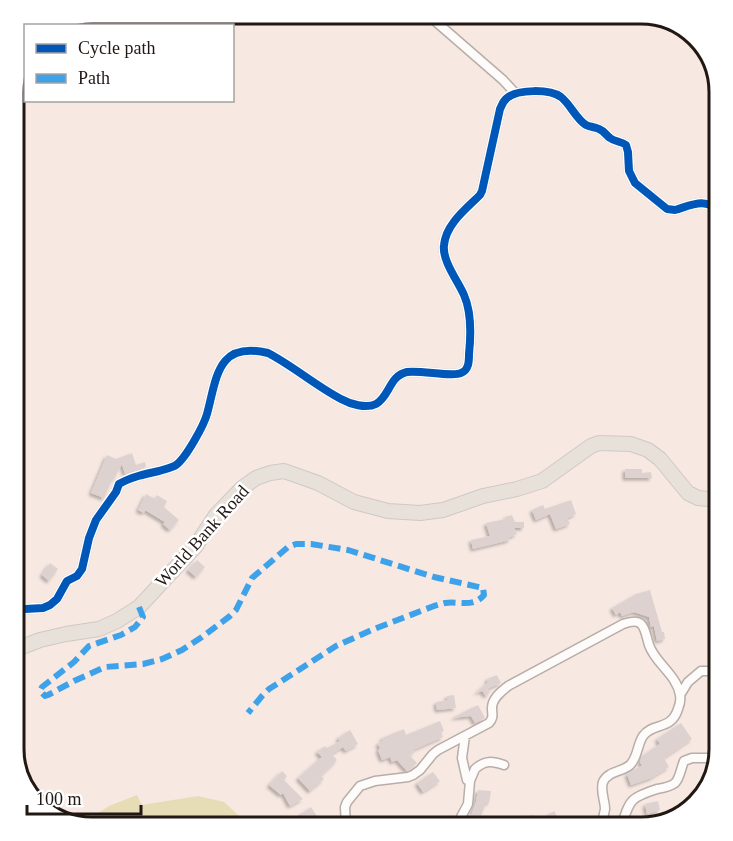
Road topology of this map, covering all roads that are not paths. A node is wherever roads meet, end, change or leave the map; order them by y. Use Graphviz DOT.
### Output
graph roads {
  1 [pos="439,24"];
  2 [pos="515,93"];
  3 [pos="709,203"];
  4 [pos="709,499"];
  5 [pos="24,609"];
  6 [pos="24,646"];
  7 [pos="709,671"];
  8 [pos="680,694"];
  9 [pos="465,736"];
  10 [pos="708,758"];
  11 [pos="504,765"];
  12 [pos="470,781"];
  13 [pos="345,817"];
  14 [pos="461,817"];
  15 [pos="603,817"];
  16 [pos="624,817"];
  1 -- 2 [label="street"];
  2 -- 3 [label="street"];
  2 -- 5 [label="street"];
  4 -- 6 [label="main road, World Bank Road"];
  7 -- 8 [label="street"];
  8 -- 9 [label="street"];
  8 -- 15 [label="street"];
  9 -- 12 [label="street"];
  9 -- 13 [label="street"];
  10 -- 16 [label="street"];
  11 -- 12 [label="street"];
  12 -- 14 [label="street"];
}
